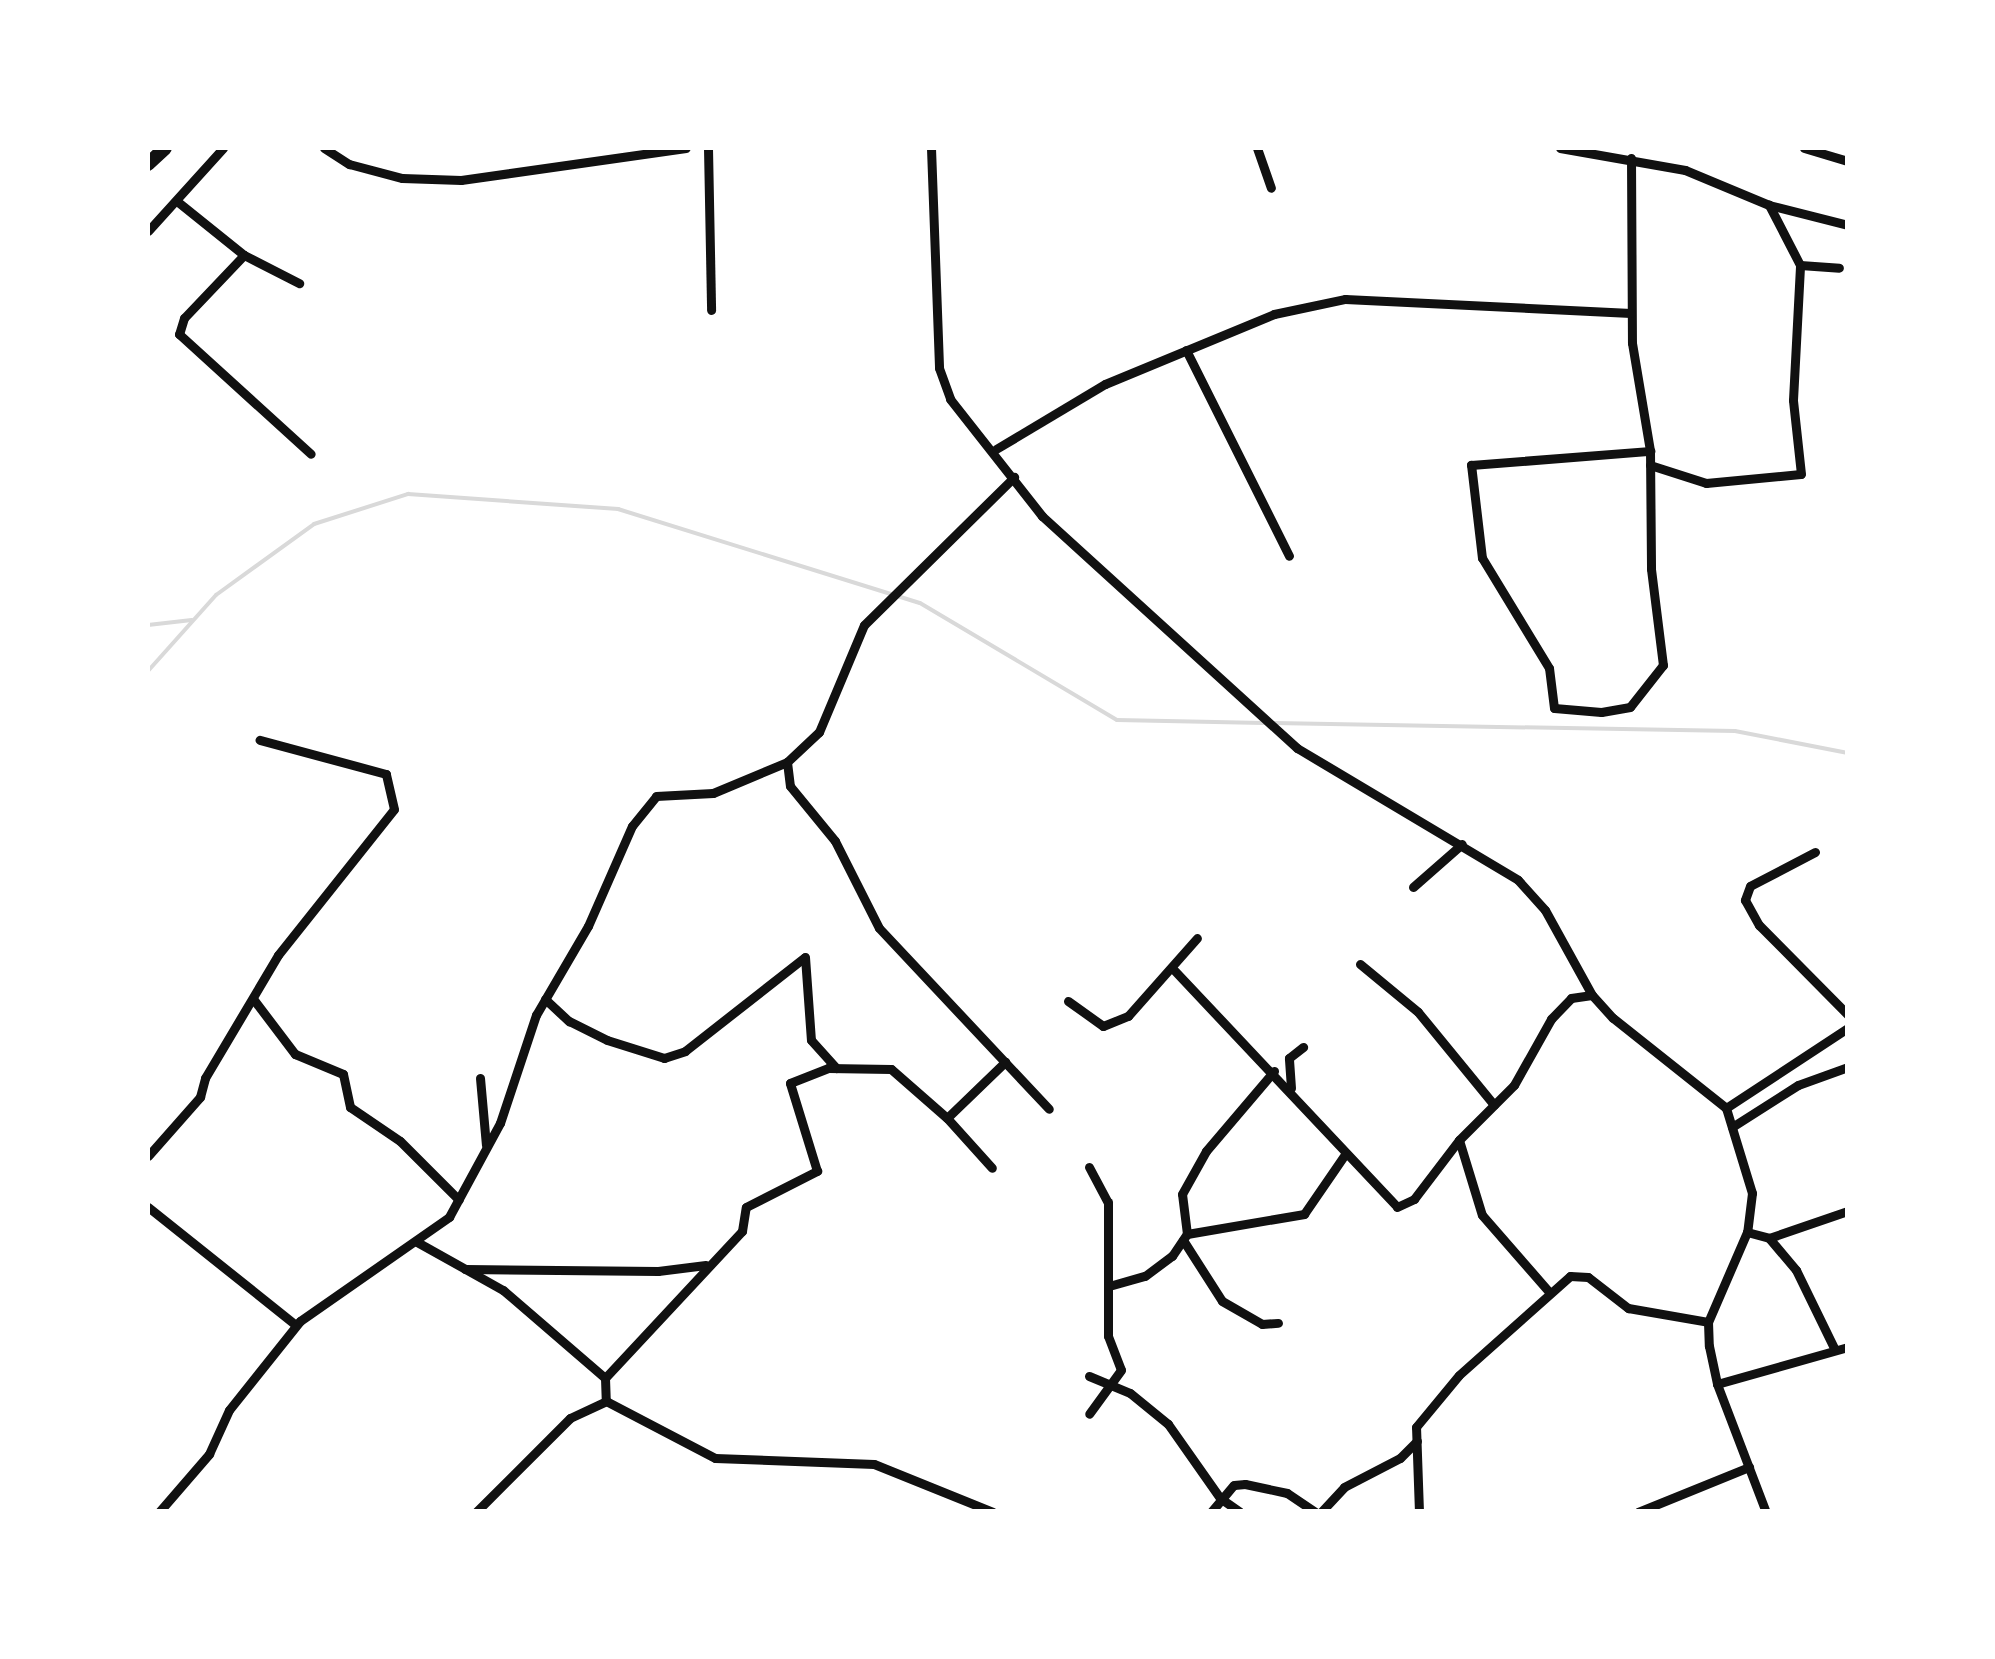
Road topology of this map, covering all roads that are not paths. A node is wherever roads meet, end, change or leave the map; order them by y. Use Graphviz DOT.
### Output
graph roads {
  1 [pos="165,148"];
  2 [pos="223,148"];
  3 [pos="324,148"];
  4 [pos="686,148"];
  5 [pos="708,148"];
  6 [pos="931,148"];
  7 [pos="1257,148"];
  8 [pos="1560,148"];
  9 [pos="1804,148"];
  10 [pos="1631,158"];
  11 [pos="1848,161"];
  12 [pos="148,164"];
  13 [pos="1271,188"];
  14 [pos="178,202"];
  15 [pos="1769,205"];
  16 [pos="1848,224"];
  17 [pos="148,231"];
  18 [pos="244,254"];
  19 [pos="1800,265"];
  20 [pos="1840,268"];
  21 [pos="299,283"];
  22 [pos="710,310"];
  23 [pos="1631,313"];
  24 [pos="1186,350"];
  25 [pos="996,449"];
  26 [pos="1650,451"];
  27 [pos="311,454"];
  28 [pos="1650,464"];
  29 [pos="1014,476"];
  30 [pos="1289,556"];
  31 [pos="260,740"];
  32 [pos="787,762"];
  33 [pos="1462,844"];
  34 [pos="1815,852"];
  35 [pos="1413,887"];
  36 [pos="1197,938"];
  37 [pos="1360,964"];
  38 [pos="1174,970"];
  39 [pos="1592,995"];
  40 [pos="546,999"];
  41 [pos="254,1000"];
  42 [pos="1068,1002"];
  43 [pos="1848,1015"];
  44 [pos="1848,1028"];
  45 [pos="1303,1047"];
  46 [pos="1006,1062"];
  47 [pos="1848,1067"];
  48 [pos="836,1068"];
  49 [pos="1274,1071"];
  50 [pos="480,1078"];
  51 [pos="1291,1091"];
  52 [pos="1494,1106"];
  53 [pos="1726,1108"];
  54 [pos="1049,1109"];
  55 [pos="947,1118"];
  56 [pos="1732,1127"];
  57 [pos="1458,1140"];
  58 [pos="486,1148"];
  59 [pos="1346,1153"];
  60 [pos="148,1156"];
  61 [pos="1089,1167"];
  62 [pos="992,1168"];
  63 [pos="459,1200"];
  64 [pos="148,1207"];
  65 [pos="1848,1211"];
  66 [pos="1748,1232"];
  67 [pos="1185,1236"];
  68 [pos="1768,1238"];
  69 [pos="417,1242"];
  70 [pos="708,1265"];
  71 [pos="465,1269"];
  72 [pos="1109,1286"];
  73 [pos="1550,1292"];
  74 [pos="1708,1322"];
  75 [pos="1278,1323"];
  76 [pos="296,1325"];
  77 [pos="1848,1347"];
  78 [pos="1835,1350"];
  79 [pos="1089,1376"];
  80 [pos="605,1378"];
  81 [pos="1717,1384"];
  82 [pos="1110,1386"];
  83 [pos="606,1401"];
  84 [pos="1089,1414"];
  85 [pos="1417,1441"];
  86 [pos="1749,1467"];
  87 [pos="1220,1498"];
  88 [pos="159,1512"];
  89 [pos="476,1512"];
  90 [pos="993,1512"];
  91 [pos="1211,1512"];
  92 [pos="1240,1512"];
  93 [pos="1318,1512"];
  94 [pos="1418,1512"];
  95 [pos="1638,1512"];
  96 [pos="1766,1512"];
  1 -- 12 [label="main road"];
  2 -- 14 [label="street"];
  3 -- 4 [label="street"];
  5 -- 22 [label="street"];
  6 -- 25 [label="street"];
  7 -- 13 [label="street"];
  8 -- 10 [label="street"];
  9 -- 11 [label="street"];
  10 -- 15 [label="street"];
  10 -- 23 [label="street"];
  14 -- 17 [label="street"];
  14 -- 18 [label="street"];
  15 -- 16 [label="street"];
  15 -- 19 [label="street"];
  18 -- 21 [label="street"];
  18 -- 27 [label="street"];
  19 -- 20 [label="street"];
  19 -- 28 [label="street"];
  23 -- 24 [label="street"];
  23 -- 26 [label="street"];
  24 -- 25 [label="street"];
  24 -- 30 [label="street"];
  25 -- 29 [label="street"];
  26 -- 28 [label="street"];
  26 -- 28 [label="street"];
  29 -- 32 [label="street"];
  29 -- 33 [label="street"];
  31 -- 41 [label="street"];
  32 -- 40 [label="street"];
  32 -- 46 [label="street"];
  33 -- 35 [label="street"];
  33 -- 39 [label="street"];
  34 -- 43 [label="street"];
  36 -- 38 [label="street"];
  37 -- 52 [label="street"];
  38 -- 42 [label="street"];
  38 -- 49 [label="street"];
  39 -- 52 [label="street"];
  39 -- 53 [label="street"];
  40 -- 48 [label="street"];
  40 -- 58 [label="street"];
  41 -- 60 [label="street"];
  41 -- 63 [label="street"];
  44 -- 53 [label="street"];
  45 -- 51 [label="street"];
  46 -- 54 [label="street"];
  46 -- 55 [label="street"];
  47 -- 56 [label="street"];
  48 -- 55 [label="street"];
  48 -- 70 [label="street"];
  49 -- 51 [label="street"];
  49 -- 67 [label="street"];
  50 -- 58 [label="street"];
  51 -- 59 [label="street"];
  52 -- 57 [label="street"];
  53 -- 56 [label="street"];
  55 -- 62 [label="street"];
  56 -- 66 [label="street"];
  57 -- 59 [label="street"];
  57 -- 73 [label="street"];
  58 -- 63 [label="street"];
  59 -- 67 [label="street"];
  61 -- 72 [label="street"];
  63 -- 69 [label="street"];
  64 -- 76 [label="street"];
  65 -- 68 [label="street"];
  66 -- 68 [label="street"];
  66 -- 74 [label="street"];
  67 -- 72 [label="street"];
  67 -- 75 [label="street"];
  68 -- 78 [label="street"];
  69 -- 71 [label="street"];
  69 -- 76 [label="street"];
  70 -- 71 [label="street"];
  70 -- 80 [label="street"];
  71 -- 80 [label="street"];
  72 -- 82 [label="street"];
  73 -- 74 [label="street"];
  73 -- 85 [label="street"];
  74 -- 81 [label="street"];
  76 -- 88 [label="street"];
  77 -- 78 [label="street"];
  78 -- 81 [label="street"];
  79 -- 82 [label="street"];
  80 -- 83 [label="street"];
  81 -- 86 [label="street"];
  82 -- 84 [label="street"];
  82 -- 87 [label="street"];
  83 -- 89 [label="street"];
  83 -- 90 [label="street"];
  85 -- 93 [label="street"];
  85 -- 94 [label="street"];
  86 -- 95 [label="street"];
  86 -- 96 [label="street"];
  87 -- 91 [label="street"];
  87 -- 92 [label="street"];
  87 -- 93 [label="street"];
}
